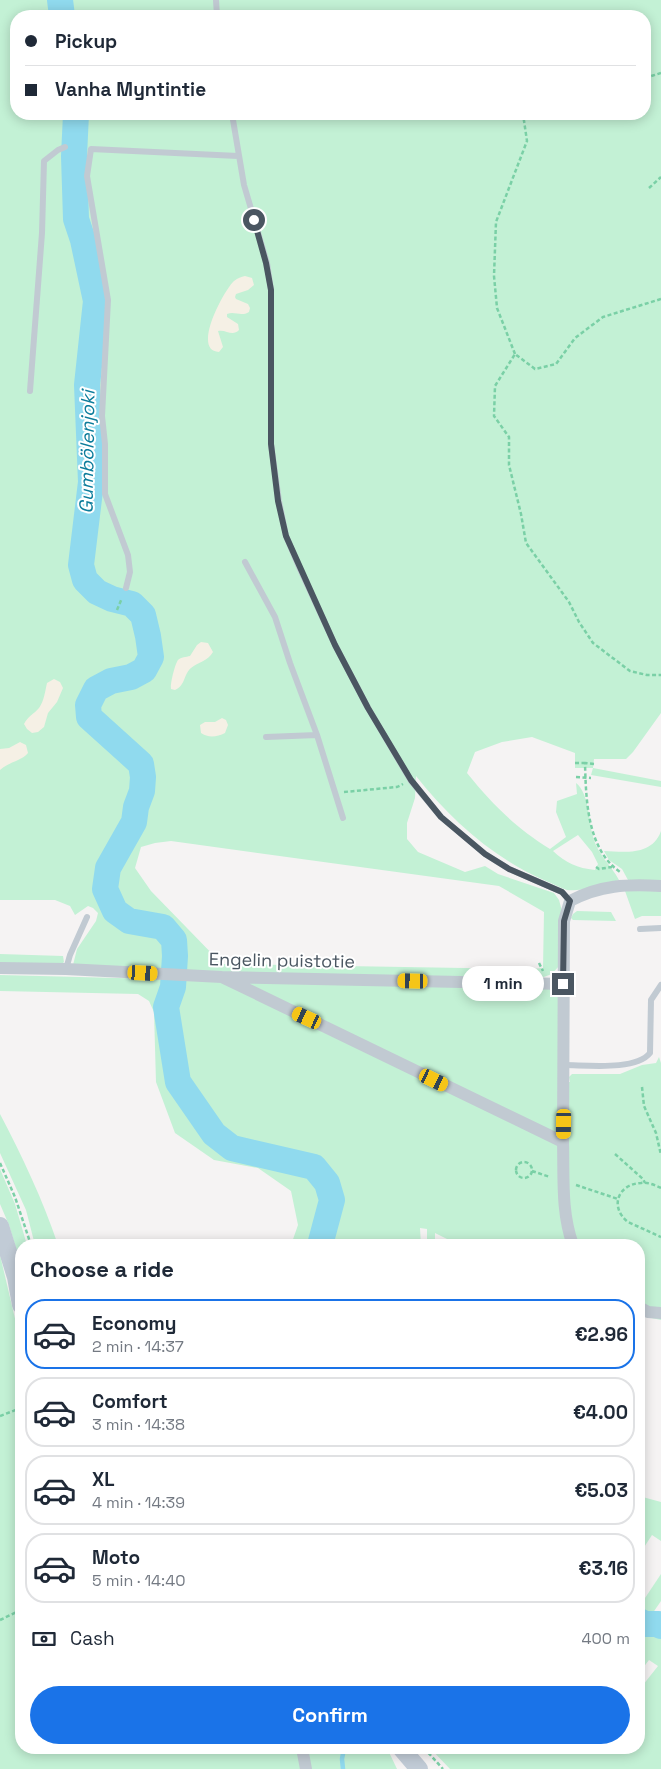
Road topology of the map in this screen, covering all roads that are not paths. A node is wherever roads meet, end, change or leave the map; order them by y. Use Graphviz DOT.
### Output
graph roads {
  1 [pos="233,120"];
  2 [pos="64,147"];
  3 [pos="238,156"];
  4 [pos="30,391"];
  5 [pos="245,562"];
  6 [pos="126,588"];
  7 [pos="317,735"];
  8 [pos="266,737"];
  9 [pos="343,818"];
  10 [pos="661,886"];
  11 [pos="570,901"];
  12 [pos="87,917"];
  13 [pos="661,928"];
  14 [pos="640,929"];
  15 [pos="0,968"];
  16 [pos="66,969"];
  17 [pos="222,978"];
  18 [pos="563,984"];
  19 [pos="661,985"];
  20 [pos="564,1065"];
  21 [pos="563,1142"];
  22 [pos="0,1226"];
  23 [pos="571,1239"];
  24 [pos="15,1274"];
  25 [pos="645,1310"];
  26 [pos="661,1314"];
  27 [pos="303,1754"];
  28 [pos="406,1754"];
  29 [pos="306,1769"];
  30 [pos="419,1769"];
  1 -- 3 [label="lane"];
  2 -- 4 [label="lane"];
  3 -- 6 [label="lane"];
  3 -- 11 [label="lane"];
  5 -- 7 [label="lane"];
  7 -- 8 [label="lane"];
  7 -- 9 [label="lane"];
  10 -- 11 [label="street"];
  11 -- 18 [label="street"];
  12 -- 16 [label="lane"];
  13 -- 14 [label="lane"];
  15 -- 16 [label="street, Engelin puistotie"];
  16 -- 17 [label="street, Engelin puistotie"];
  17 -- 18 [label="street, Engelin puistotie"];
  17 -- 21 [label="street"];
  18 -- 20 [label="street"];
  19 -- 20 [label="lane"];
  20 -- 21 [label="street"];
  21 -- 23 [label="street"];
  22 -- 24 [label="main road"];
  25 -- 26 [label="street"];
  27 -- 29 [label="street"];
  28 -- 30 [label="main road"];
}
